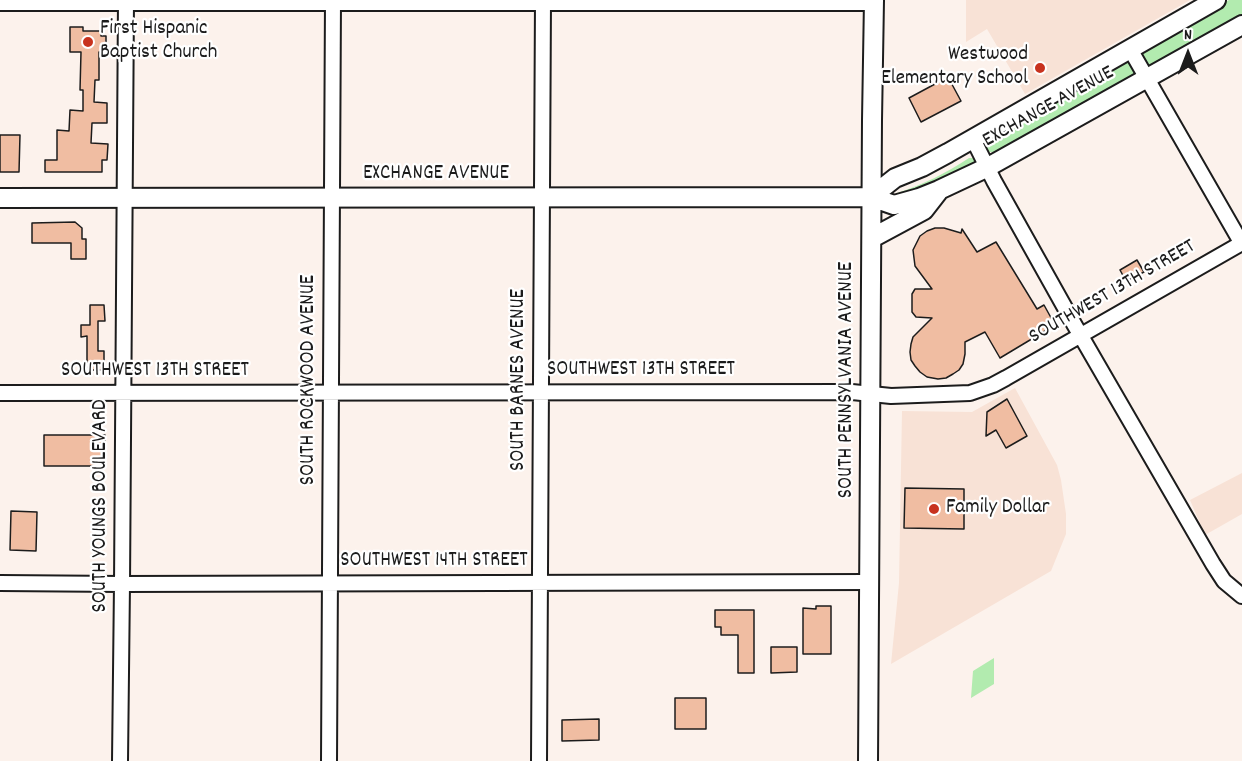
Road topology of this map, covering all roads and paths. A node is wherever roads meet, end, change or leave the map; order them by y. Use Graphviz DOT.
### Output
graph roads {
  1 [pos="1216,0"];
  2 [pos="333,1"];
  3 [pos="543,1"];
  4 [pos="782,1"];
  5 [pos="874,1"];
  6 [pos="126,2"];
  7 [pos="0,3"];
  8 [pos="1242,25"];
  9 [pos="1130,49"];
  10 [pos="1148,79"];
  11 [pos="973,139"];
  12 [pos="988,167"];
  13 [pos="939,190"];
  14 [pos="871,197"];
  15 [pos="0,198"];
  16 [pos="125,198"];
  17 [pos="332,198"];
  18 [pos="541,198"];
  19 [pos="872,238"];
  20 [pos="1242,243"];
  21 [pos="1082,335"];
  22 [pos="541,392"];
  23 [pos="0,393"];
  24 [pos="123,393"];
  25 [pos="332,393"];
  26 [pos="871,394"];
  27 [pos="540,582"];
  28 [pos="869,582"];
  29 [pos="0,583"];
  30 [pos="330,583"];
  31 [pos="123,584"];
  32 [pos="1242,596"];
  33 [pos="120,761"];
  34 [pos="329,761"];
  35 [pos="539,761"];
  36 [pos="868,761"];
  1 -- 9 [label="main road, EXCHANGE AVENUE"];
  2 -- 3 [label="street"];
  2 -- 6 [label="street"];
  2 -- 17 [label="street, SOUTH ROCKWOOD AVENUE"];
  3 -- 4 [label="street"];
  3 -- 18 [label="street, SOUTH BARNES AVENUE"];
  4 -- 5 [label="street"];
  5 -- 14 [label="main road, SOUTH PENNSYLVANIA AVENUE"];
  6 -- 7 [label="street"];
  6 -- 16 [label="street, SOUTH YOUNGS BOULEVARD"];
  8 -- 10 [label="main road, EXCHANGE AVENUE"];
  9 -- 10 [label="street"];
  9 -- 11 [label="main road, EXCHANGE AVENUE"];
  10 -- 12 [label="main road, EXCHANGE AVENUE"];
  10 -- 20 [label="street"];
  11 -- 12 [label="street"];
  11 -- 14 [label="main road, EXCHANGE AVENUE"];
  12 -- 13 [label="main road, EXCHANGE AVENUE"];
  12 -- 21 [label="street"];
  13 -- 14 [label="main road, EXCHANGE AVENUE"];
  13 -- 19 [label="main road"];
  14 -- 18 [label="main road, EXCHANGE AVENUE"];
  14 -- 19 [label="main road, SOUTH PENNSYLVANIA AVENUE"];
  15 -- 16 [label="main road, EXCHANGE AVENUE"];
  16 -- 17 [label="main road, EXCHANGE AVENUE"];
  16 -- 24 [label="street, SOUTH YOUNGS BOULEVARD"];
  17 -- 18 [label="main road, EXCHANGE AVENUE"];
  17 -- 25 [label="street, SOUTH ROCKWOOD AVENUE"];
  18 -- 22 [label="street, SOUTH BARNES AVENUE"];
  19 -- 26 [label="main road, SOUTH PENNSYLVANIA AVENUE"];
  20 -- 21 [label="street, SOUTHWEST 13TH STREET"];
  21 -- 26 [label="street, SOUTHWEST 13TH STREET"];
  21 -- 32 [label="street"];
  22 -- 25 [label="street, SOUTHWEST 13TH STREET"];
  22 -- 26 [label="street, SOUTHWEST 13TH STREET"];
  22 -- 27 [label="street, SOUTH BARNES AVENUE"];
  23 -- 24 [label="street, SOUTHWEST 13TH STREET"];
  24 -- 25 [label="street, SOUTHWEST 13TH STREET"];
  24 -- 31 [label="street, SOUTH YOUNGS BOULEVARD"];
  25 -- 30 [label="street, SOUTH ROCKWOOD AVENUE"];
  26 -- 28 [label="main road, SOUTH PENNSYLVANIA AVENUE"];
  27 -- 28 [label="street, SOUTHWEST 14TH STREET"];
  27 -- 30 [label="street, SOUTHWEST 14TH STREET"];
  27 -- 35 [label="street, SOUTH BARNES AVENUE"];
  28 -- 36 [label="main road, SOUTH PENNSYLVANIA AVENUE"];
  29 -- 31 [label="street, SOUTHWEST 14TH STREET"];
  30 -- 31 [label="street, SOUTHWEST 14TH STREET"];
  30 -- 34 [label="street, SOUTH ROCKWOOD AVENUE"];
  31 -- 33 [label="street, SOUTH YOUNGS BOULEVARD"];
}
